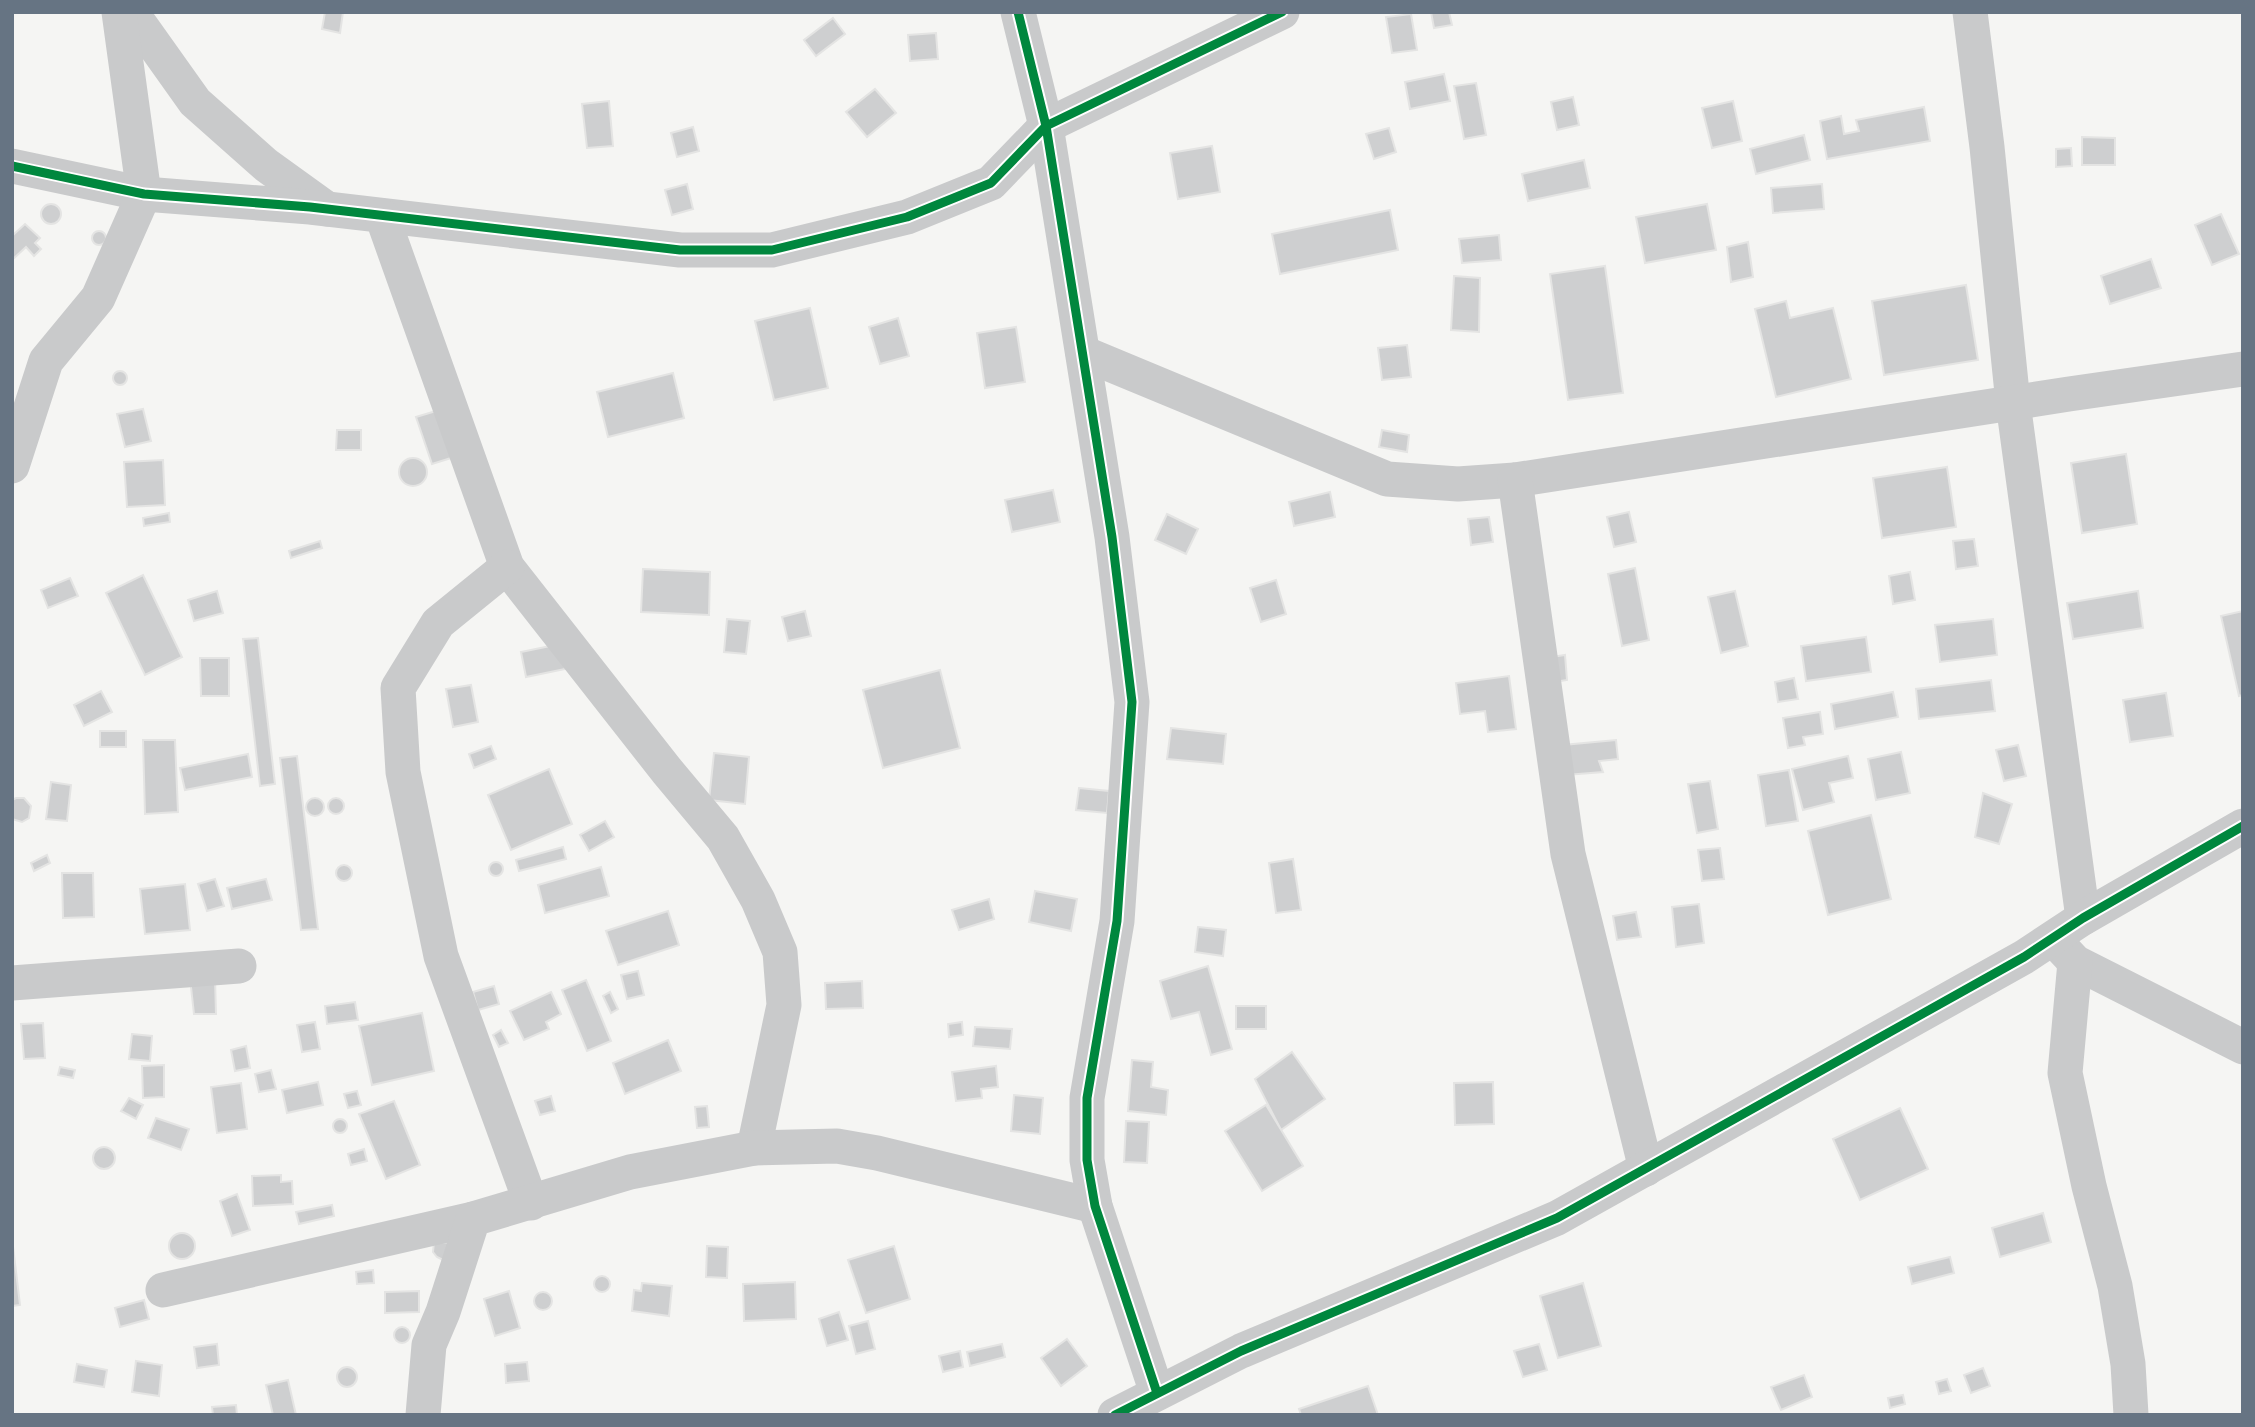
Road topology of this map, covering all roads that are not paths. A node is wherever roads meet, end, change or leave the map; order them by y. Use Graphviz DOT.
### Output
graph roads {
  1 [pos="119,12"];
  2 [pos="131,12"];
  3 [pos="1018,12"];
  4 [pos="1282,12"];
  5 [pos="1970,12"];
  6 [pos="1046,126"];
  7 [pos="12,166"];
  8 [pos="144,194"];
  9 [pos="327,209"];
  10 [pos="382,216"];
  11 [pos="1083,353"];
  12 [pos="2243,369"];
  13 [pos="2013,403"];
  14 [pos="15,449"];
  15 [pos="1515,480"];
  16 [pos="507,567"];
  17 [pos="2243,826"];
  18 [pos="2082,918"];
  19 [pos="2064,950"];
  20 [pos="239,966"];
  21 [pos="12,983"];
  22 [pos="2243,1047"];
  23 [pos="754,1148"];
  24 [pos="1646,1169"];
  25 [pos="531,1202"];
  26 [pos="1095,1206"];
  27 [pos="473,1219"];
  28 [pos="163,1290"];
  29 [pos="1132,1409"];
  30 [pos="423,1415"];
  31 [pos="2131,1415"];
  1 -- 8 [label="street"];
  2 -- 9 [label="street"];
  3 -- 6 [label="street"];
  4 -- 6 [label="street"];
  5 -- 13 [label="street"];
  6 -- 10 [label="street"];
  6 -- 11 [label="street"];
  7 -- 8 [label="street"];
  8 -- 9 [label="street"];
  8 -- 14 [label="street"];
  9 -- 10 [label="street"];
  10 -- 16 [label="street"];
  11 -- 15 [label="street"];
  11 -- 26 [label="street"];
  12 -- 13 [label="street"];
  13 -- 15 [label="street"];
  13 -- 18 [label="street"];
  15 -- 24 [label="street"];
  16 -- 23 [label="street"];
  16 -- 25 [label="street"];
  17 -- 18 [label="street"];
  18 -- 19 [label="street"];
  19 -- 22 [label="street"];
  19 -- 24 [label="street"];
  19 -- 31 [label="street"];
  20 -- 21 [label="street"];
  23 -- 25 [label="street"];
  23 -- 26 [label="street"];
  24 -- 29 [label="street"];
  25 -- 27 [label="street"];
  26 -- 29 [label="street"];
  27 -- 28 [label="street"];
  27 -- 30 [label="street"];
}
